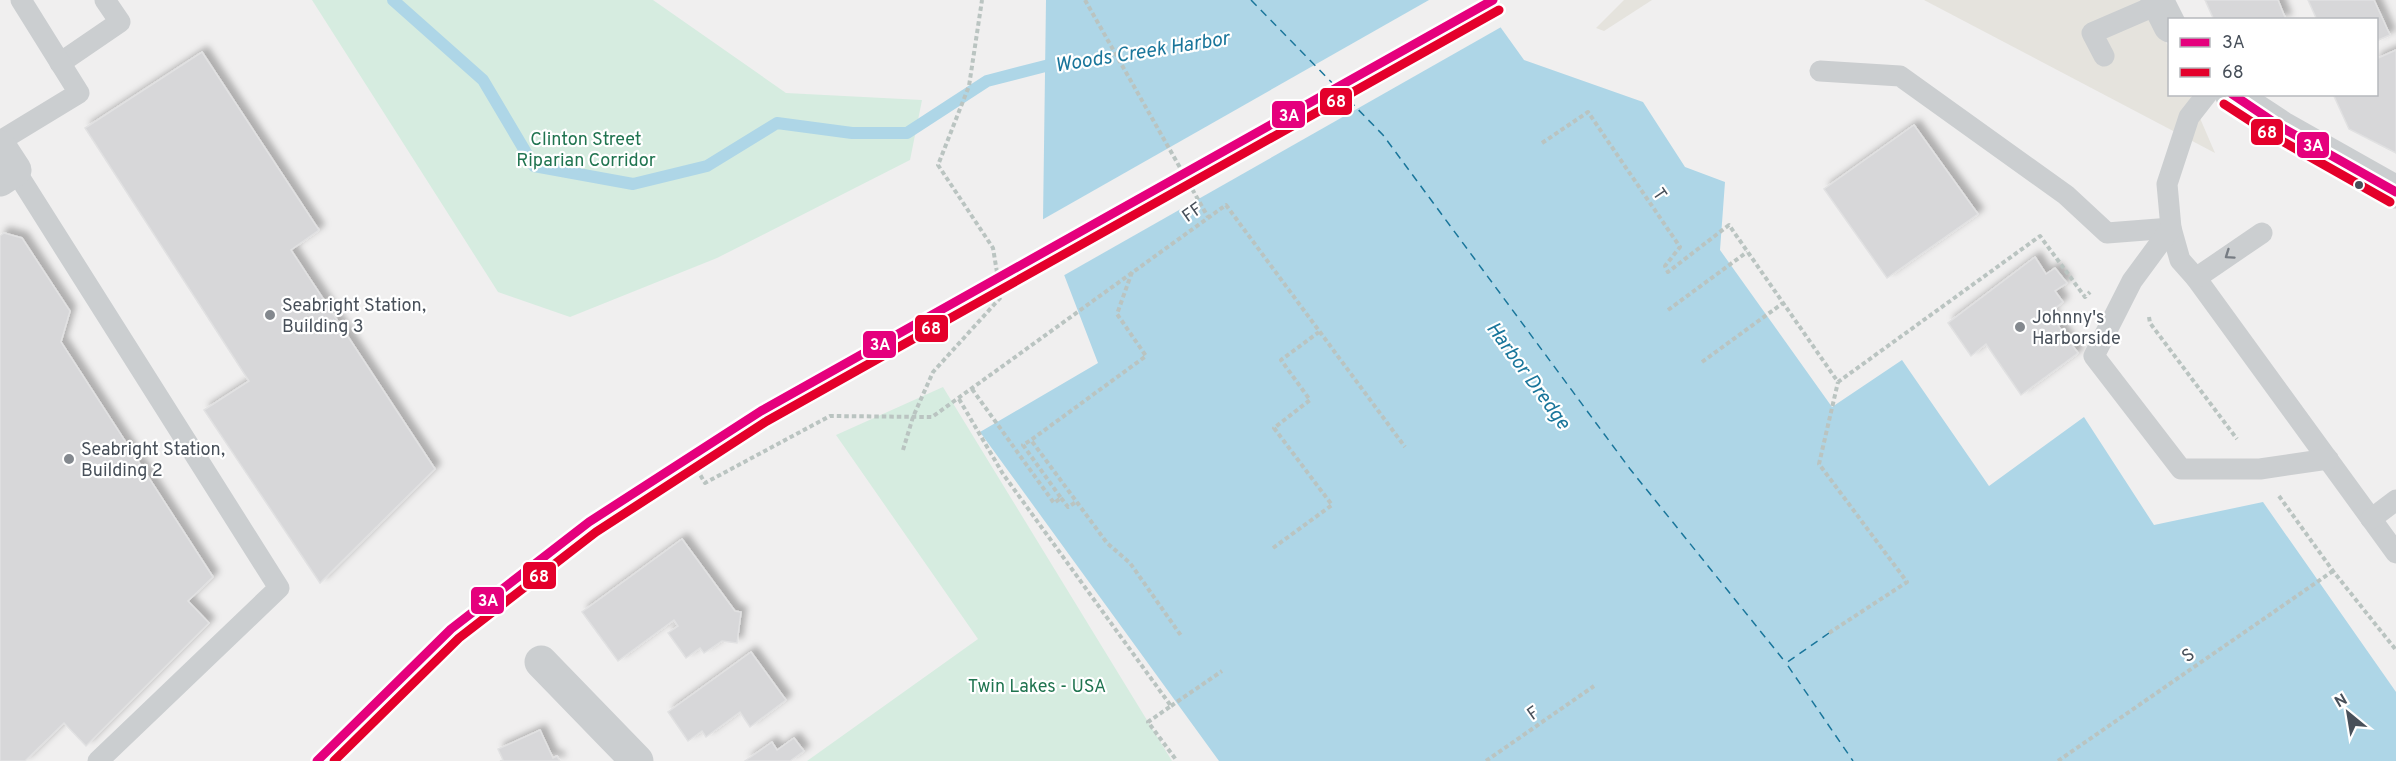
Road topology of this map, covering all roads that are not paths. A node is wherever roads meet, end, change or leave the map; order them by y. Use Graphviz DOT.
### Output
graph roads {
  1 [pos="21,0"];
  2 [pos="105,0"];
  3 [pos="2162,10"];
  4 [pos="2104,56"];
  5 [pos="60,63"];
  6 [pos="1820,71"];
  7 [pos="2205,96"];
  8 [pos="2234,96"];
  9 [pos="0,141"];
  10 [pos="5,166"];
  11 [pos="2396,192"];
  12 [pos="2171,228"];
  13 [pos="2262,233"];
  14 [pos="2196,278"];
  15 [pos="2328,459"];
  16 [pos="2396,500"];
  17 [pos="2371,519"];
  18 [pos="2396,553"];
  19 [pos="541,662"];
  20 [pos="98,761"];
  21 [pos="637,761"];
  1 -- 5 [label="lane"];
  2 -- 5 [label="lane"];
  3 -- 4 [label="lane"];
  5 -- 9 [label="lane"];
  6 -- 12 [label="lane"];
  7 -- 12 [label="lane"];
  8 -- 11 [label="street"];
  10 -- 20 [label="lane"];
  12 -- 14 [label="lane"];
  12 -- 15 [label="lane"];
  13 -- 14 [label="lane, one-way"];
  14 -- 15 [label="lane"];
  15 -- 17 [label="lane"];
  16 -- 17 [label="lane"];
  17 -- 18 [label="lane"];
  19 -- 21 [label="street"];
}
